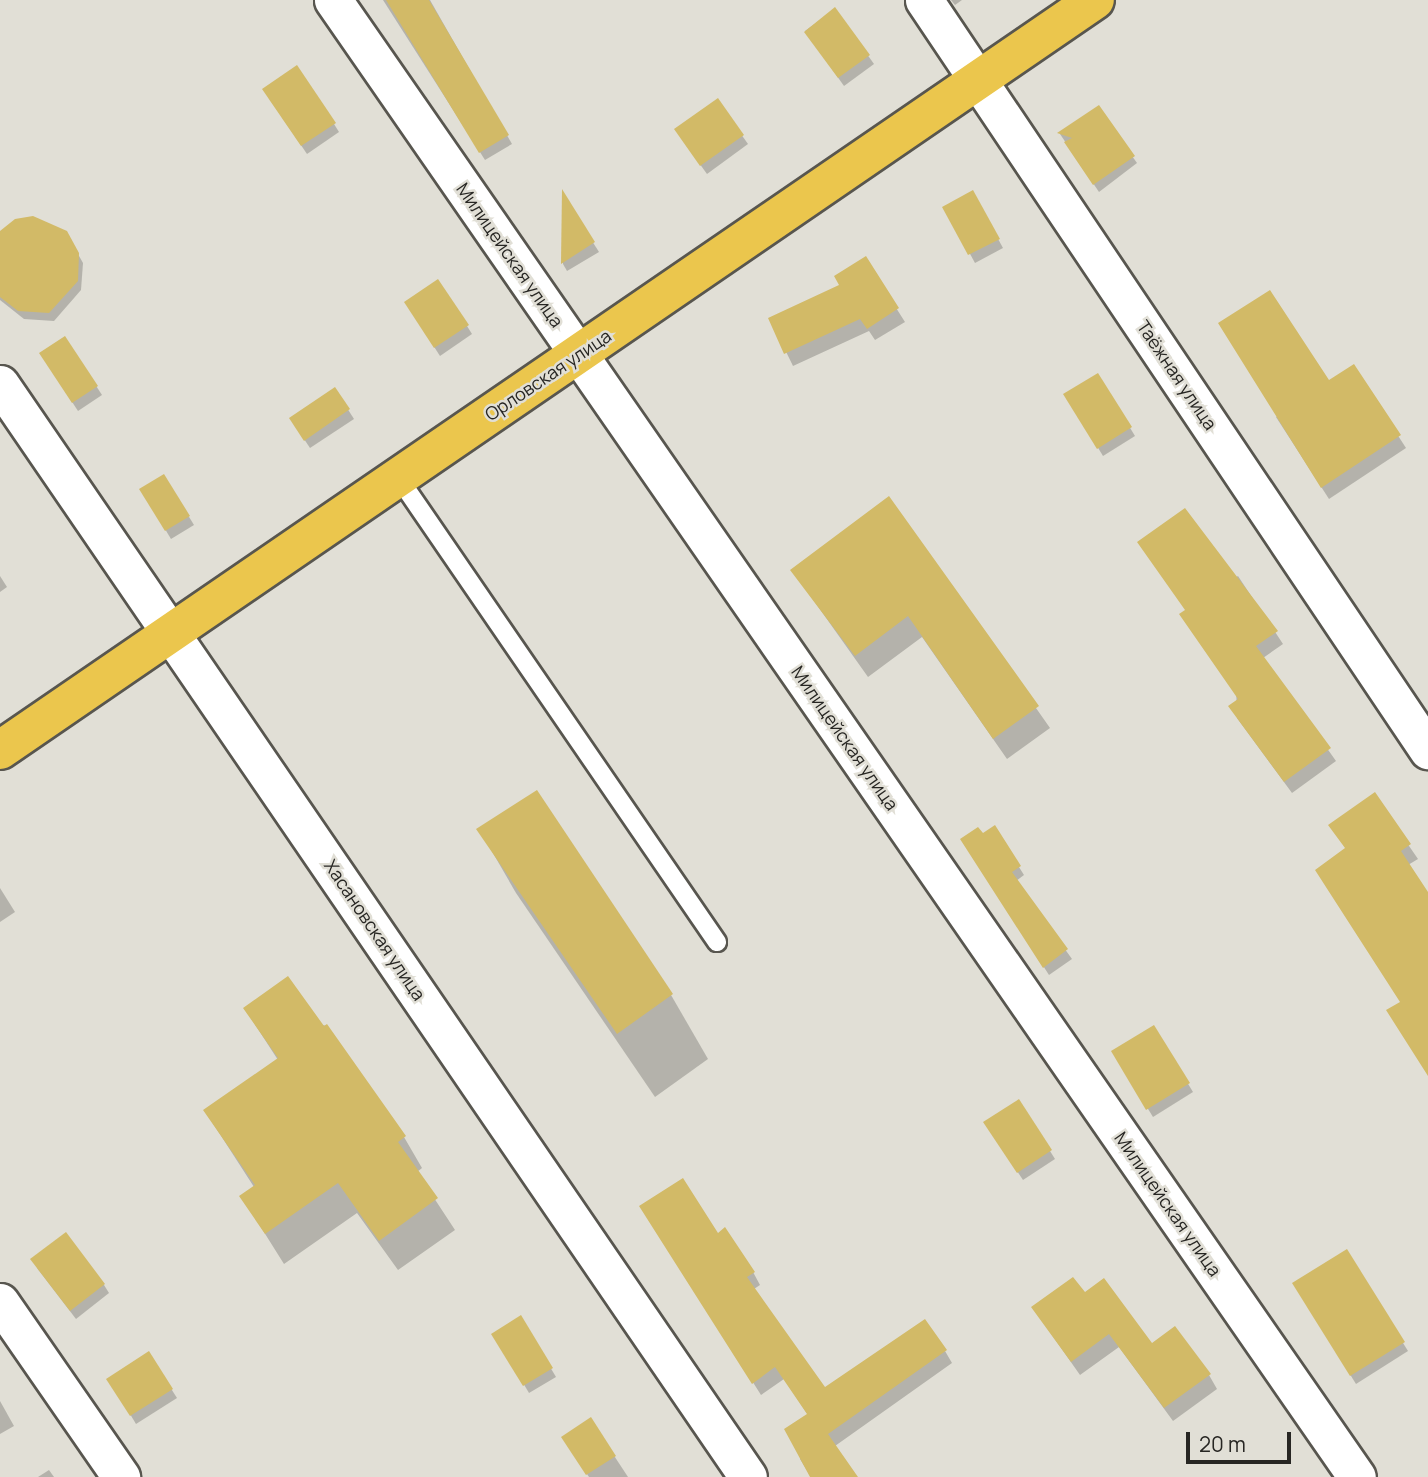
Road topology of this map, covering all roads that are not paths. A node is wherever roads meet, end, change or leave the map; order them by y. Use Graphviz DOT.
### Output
graph roads {
  1 [pos="333,0"];
  2 [pos="924,0"];
  3 [pos="1095,0"];
  4 [pos="979,79"];
  5 [pos="579,354"];
  6 [pos="0,384"];
  7 [pos="398,477"];
  8 [pos="172,632"];
  9 [pos="0,750"];
  10 [pos="1428,750"];
  11 [pos="717,942"];
  12 [pos="0,1302"];
  13 [pos="121,1477"];
  14 [pos="748,1477"];
  15 [pos="1357,1477"];
  1 -- 5 [label="street, Милицейская улица"];
  2 -- 4 [label="street, Таёжная улица"];
  3 -- 4 [label="highway, Орловская улица"];
  4 -- 5 [label="highway, Орловская улица"];
  4 -- 10 [label="street, Таёжная улица"];
  5 -- 7 [label="highway, Орловская улица"];
  5 -- 15 [label="street, Милицейская улица"];
  6 -- 8 [label="street, Хасановская улица"];
  7 -- 8 [label="highway, Орловская улица"];
  7 -- 11 [label="lane"];
  8 -- 9 [label="highway, Орловская улица"];
  8 -- 14 [label="street, Хасановская улица"];
  12 -- 13 [label="street"];
}
